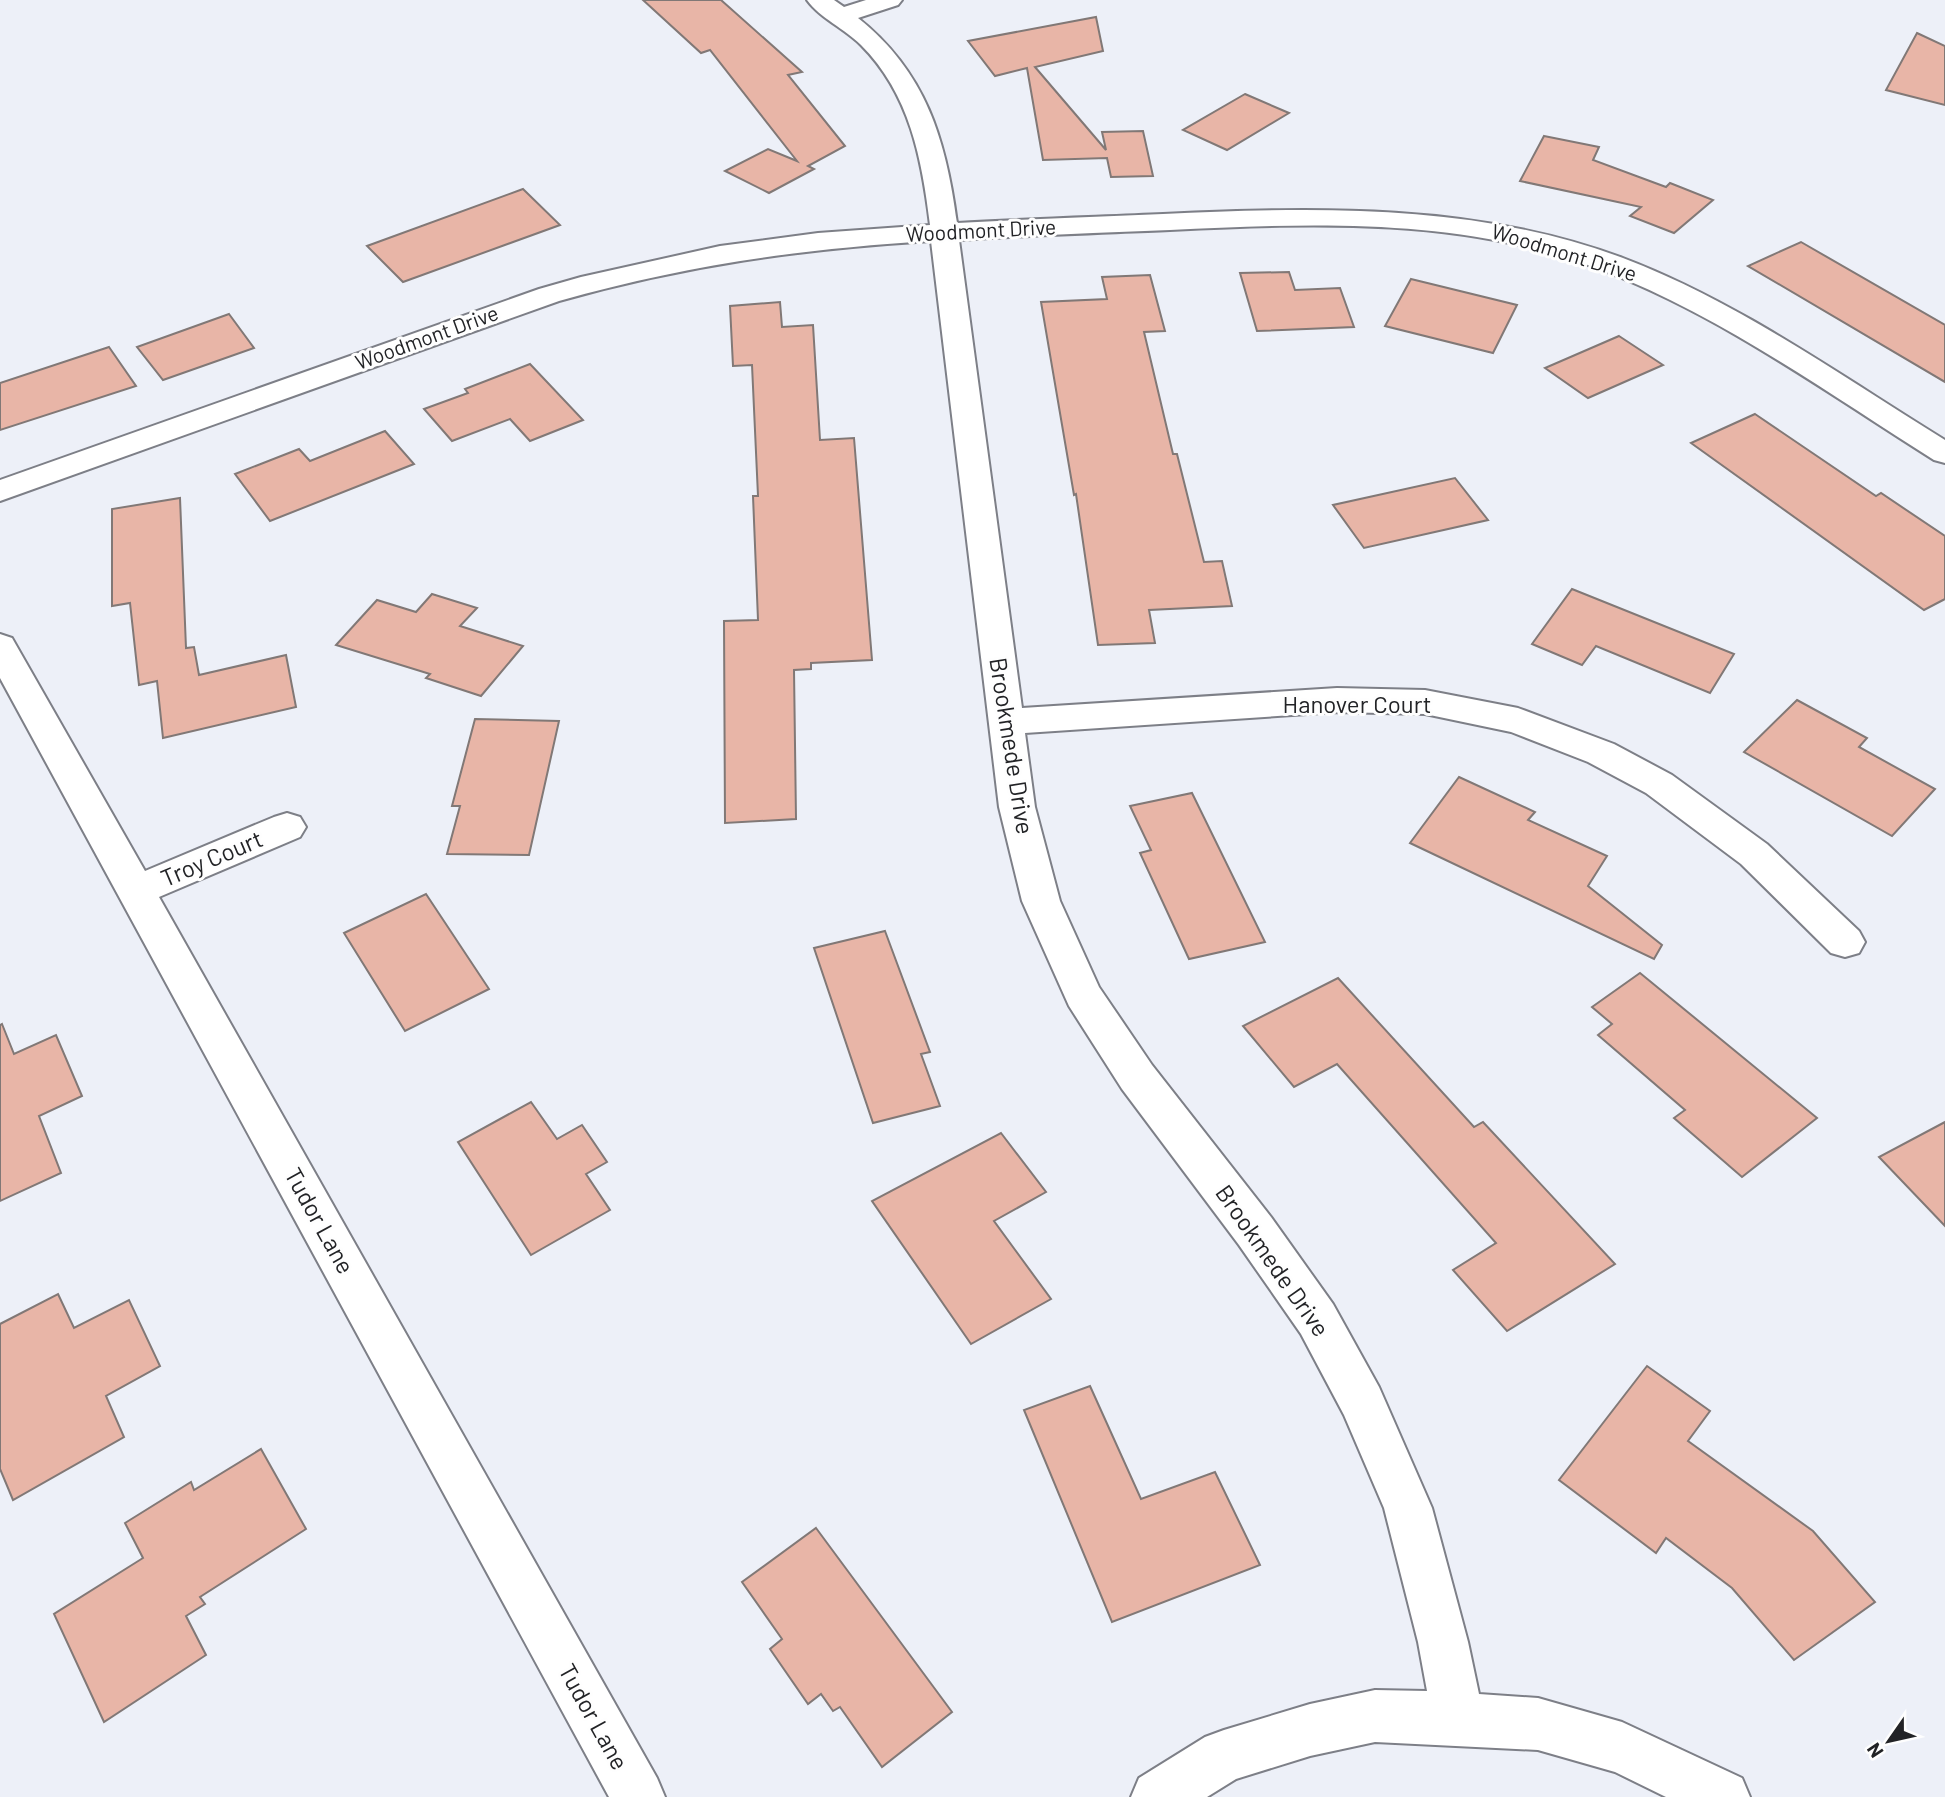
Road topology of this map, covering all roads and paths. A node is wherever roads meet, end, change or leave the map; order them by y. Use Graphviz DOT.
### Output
graph roads {
  1 [pos="890,0"];
  2 [pos="830,8"];
  3 [pos="944,233"];
  4 [pos="1945,453"];
  5 [pos="0,491"];
  6 [pos="0,646"];
  7 [pos="1006,722"];
  8 [pos="287,827"];
  9 [pos="136,891"];
  10 [pos="1845,942"];
  11 [pos="1458,1718"];
  12 [pos="638,1797"];
  13 [pos="1158,1797"];
  14 [pos="1723,1797"];
  1 -- 2 [label="street"];
  2 -- 3 [label="street, Brookmede Drive"];
  3 -- 4 [label="street, Woodmont Drive"];
  3 -- 5 [label="street, Woodmont Drive"];
  3 -- 7 [label="street, Brookmede Drive"];
  6 -- 9 [label="street, Tudor Lane"];
  7 -- 10 [label="street, Hanover Court"];
  7 -- 11 [label="street, Brookmede Drive"];
  8 -- 9 [label="street, Troy Court"];
  9 -- 12 [label="street, Tudor Lane"];
  11 -- 13 [label="street"];
  11 -- 14 [label="street"];
}
